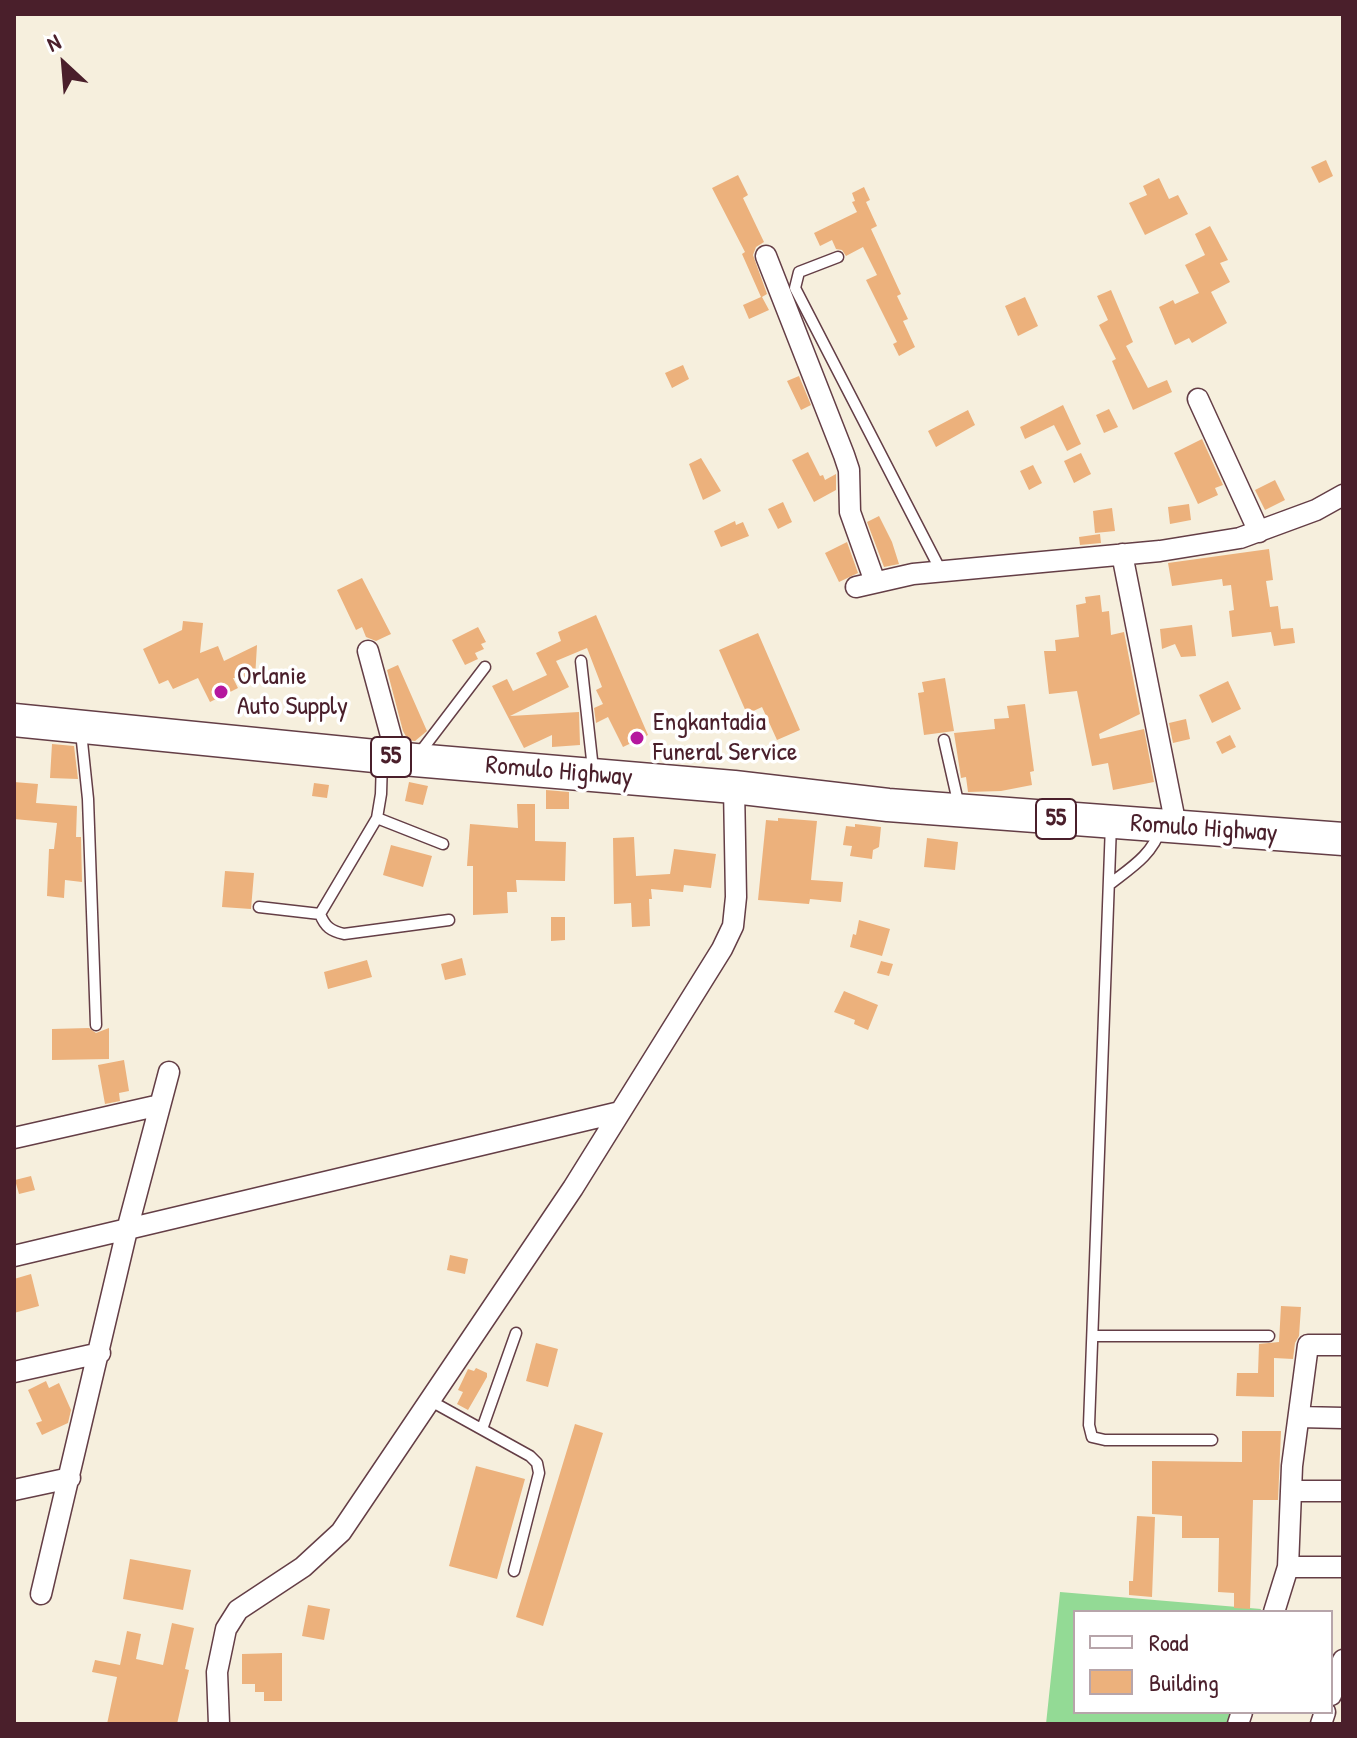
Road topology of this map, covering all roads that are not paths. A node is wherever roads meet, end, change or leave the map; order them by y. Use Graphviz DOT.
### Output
graph roads {
  1 [pos="766,256"];
  2 [pos="838,257"];
  3 [pos="1198,399"];
  4 [pos="1343,495"];
  5 [pos="1259,532"];
  6 [pos="1122,554"];
  7 [pos="941,571"];
  8 [pos="368,651"];
  9 [pos="581,661"];
  10 [pos="485,667"];
  11 [pos="14,720"];
  12 [pos="81,727"];
  13 [pos="944,740"];
  14 [pos="398,758"];
  15 [pos="594,775"];
  16 [pos="734,787"];
  17 [pos="960,811"];
  18 [pos="377,818"];
  19 [pos="1111,823"];
  20 [pos="1169,826"];
  21 [pos="1343,839"];
  22 [pos="443,844"];
  23 [pos="1110,884"];
  24 [pos="259,907"];
  25 [pos="320,914"];
  26 [pos="449,920"];
  27 [pos="96,1025"];
  28 [pos="169,1072"];
  29 [pos="160,1105"];
  30 [pos="620,1112"];
  31 [pos="14,1138"];
  32 [pos="127,1230"];
  33 [pos="14,1256"];
  34 [pos="516,1333"];
  35 [pos="1093,1336"];
  36 [pos="1269,1336"];
  37 [pos="1343,1345"];
  38 [pos="100,1353"];
  39 [pos="14,1372"];
  40 [pos="429,1400"];
  41 [pos="1299,1417"];
  42 [pos="1343,1418"];
  43 [pos="482,1429"];
  44 [pos="1212,1440"];
  45 [pos="70,1478"];
  46 [pos="14,1490"];
  47 [pos="1291,1491"];
  48 [pos="1343,1491"];
  49 [pos="1288,1567"];
  50 [pos="1343,1567"];
  51 [pos="514,1571"];
  52 [pos="41,1594"];
  53 [pos="1275,1610"];
  54 [pos="1343,1660"];
  55 [pos="1333,1689"];
  56 [pos="219,1724"];
  1 -- 7 [label="street"];
  2 -- 7 [label="lane"];
  3 -- 5 [label="street"];
  4 -- 5 [label="street"];
  5 -- 6 [label="street"];
  6 -- 7 [label="street"];
  6 -- 20 [label="street"];
  8 -- 14 [label="street"];
  9 -- 15 [label="lane"];
  10 -- 14 [label="lane"];
  11 -- 12 [label="highway, Romulo Highway / 55"];
  12 -- 14 [label="highway, Romulo Highway / 55"];
  12 -- 27 [label="lane"];
  13 -- 17 [label="lane"];
  14 -- 15 [label="highway, Romulo Highway / 55"];
  14 -- 18 [label="lane"];
  15 -- 16 [label="highway, Romulo Highway / 55"];
  16 -- 17 [label="highway, Romulo Highway / 55"];
  16 -- 30 [label="street"];
  17 -- 19 [label="highway, Romulo Highway / 55"];
  18 -- 22 [label="lane"];
  18 -- 25 [label="lane"];
  19 -- 20 [label="highway, Romulo Highway / 55"];
  19 -- 23 [label="lane"];
  20 -- 21 [label="highway, Romulo Highway / 55"];
  20 -- 23 [label="lane"];
  23 -- 35 [label="lane"];
  24 -- 25 [label="lane"];
  25 -- 26 [label="lane"];
  28 -- 29 [label="street"];
  29 -- 31 [label="street"];
  29 -- 32 [label="street"];
  30 -- 32 [label="street"];
  30 -- 40 [label="street"];
  32 -- 33 [label="street"];
  32 -- 38 [label="street"];
  34 -- 43 [label="lane"];
  35 -- 36 [label="lane"];
  35 -- 44 [label="lane"];
  37 -- 41 [label="street"];
  38 -- 39 [label="street"];
  38 -- 45 [label="street"];
  40 -- 43 [label="lane"];
  40 -- 56 [label="street"];
  41 -- 42 [label="street"];
  41 -- 47 [label="street"];
  43 -- 51 [label="lane"];
  45 -- 46 [label="street"];
  45 -- 52 [label="street"];
  47 -- 48 [label="street"];
  47 -- 49 [label="street"];
  49 -- 50 [label="street"];
  49 -- 53 [label="street"];
  54 -- 55 [label="street"];
}
